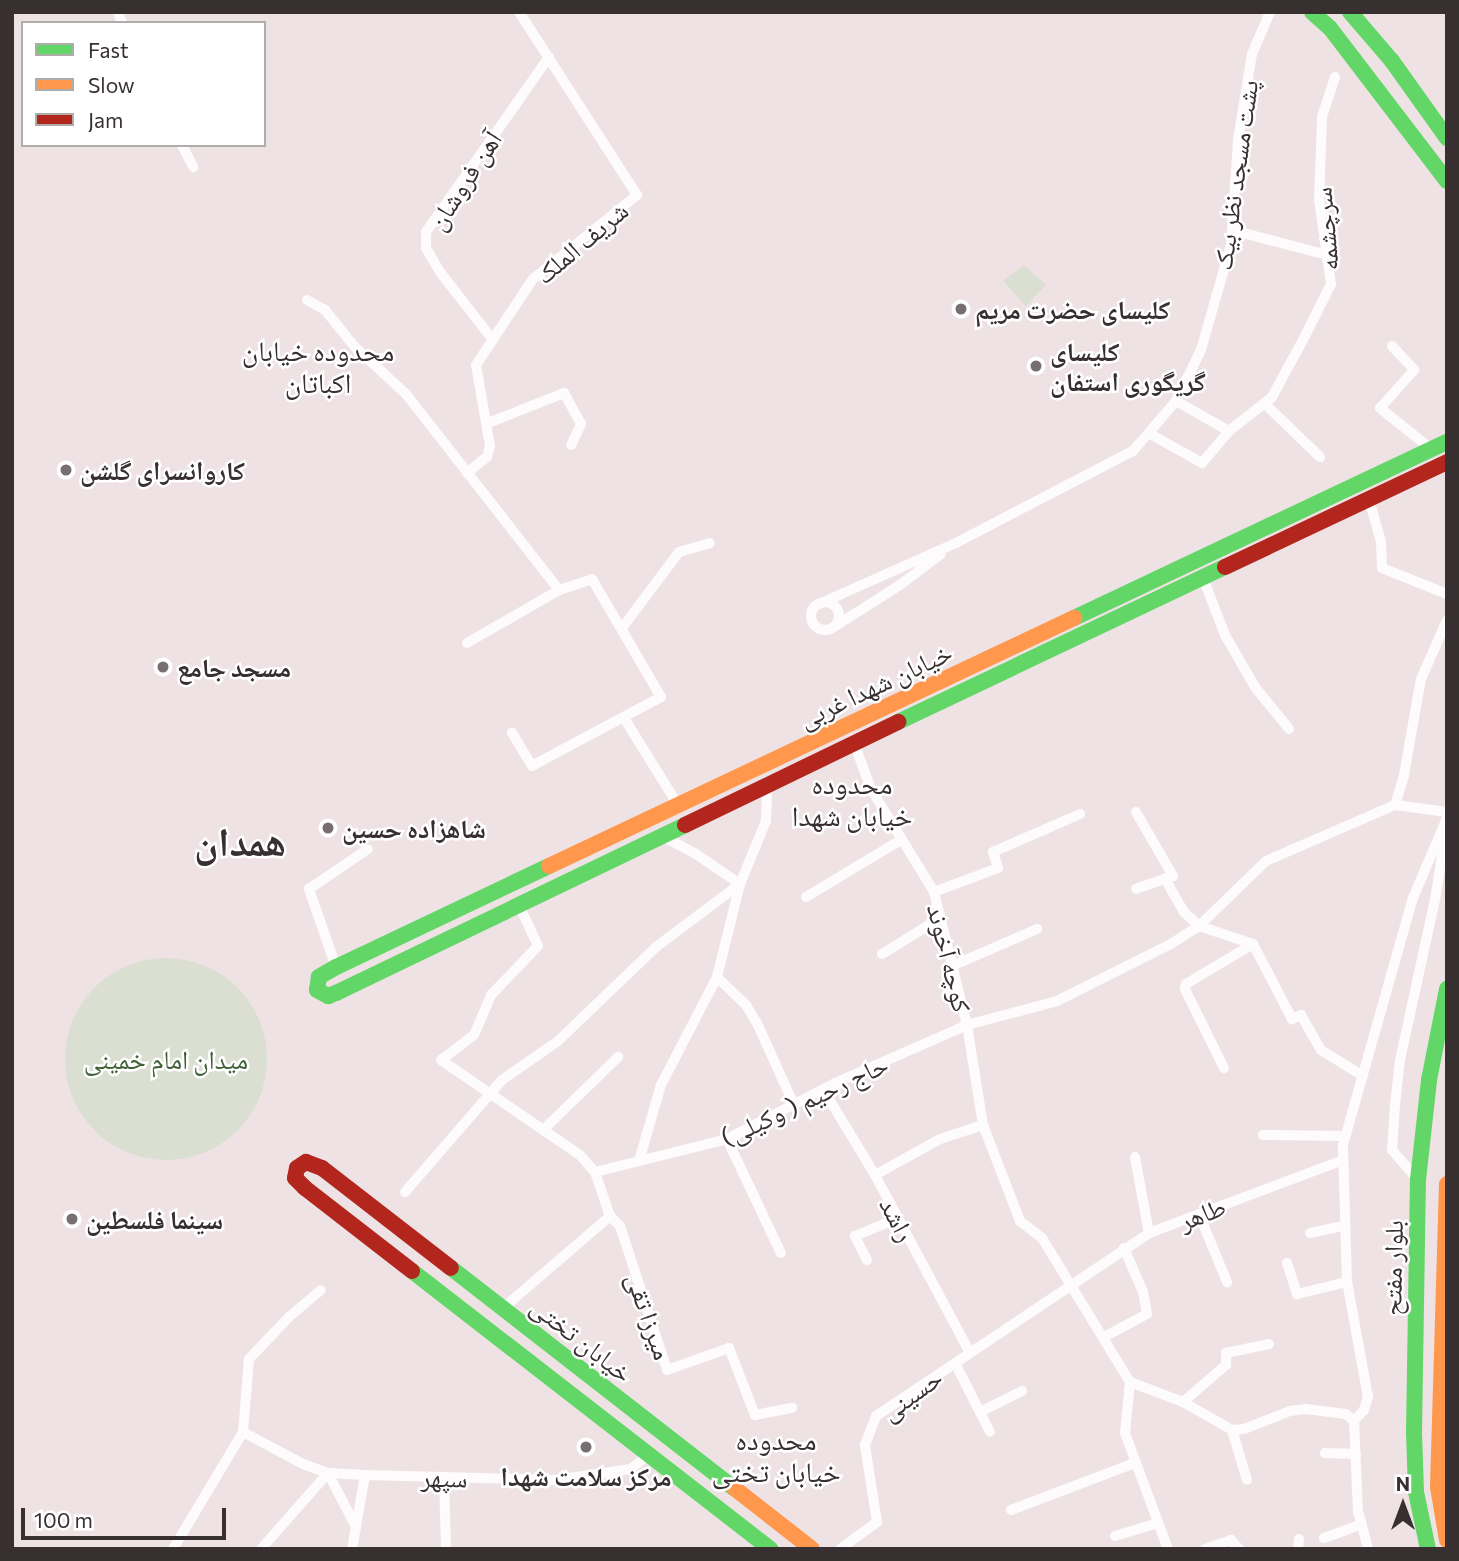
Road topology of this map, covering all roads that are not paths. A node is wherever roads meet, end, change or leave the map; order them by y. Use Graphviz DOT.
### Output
graph roads {
  1 [pos="519,12"];
  2 [pos="1270,12"];
  3 [pos="1312,12"];
  4 [pos="1350,12"];
  5 [pos="549,57"];
  6 [pos="1335,77"];
  7 [pos="1447,138"];
  8 [pos="183,147"];
  9 [pos="193,167"];
  10 [pos="1447,181"];
  11 [pos="1232,230"];
  12 [pos="1327,255"];
  13 [pos="307,300"];
  14 [pos="493,340"];
  15 [pos="1392,346"];
  16 [pos="1176,401"];
  17 [pos="1264,403"];
  18 [pos="488,423"];
  19 [pos="1229,431"];
  20 [pos="1150,434"];
  21 [pos="1447,442"];
  22 [pos="571,445"];
  23 [pos="1432,449"];
  24 [pos="1320,457"];
  25 [pos="1447,462"];
  26 [pos="467,473"];
  27 [pos="1370,499"];
  28 [pos="710,543"];
  29 [pos="954,544"];
  30 [pos="1203,578"];
  31 [pos="559,590"];
  32 [pos="1447,594"];
  33 [pos="819,604"];
  34 [pos="1447,620"];
  35 [pos="837,625"];
  36 [pos="622,628"];
  37 [pos="467,643"];
  38 [pos="624,718"];
  39 [pos="1289,729"];
  40 [pos="512,733"];
  41 [pos="854,743"];
  42 [pos="767,784"];
  43 [pos="678,805"];
  44 [pos="1395,805"];
  45 [pos="1136,812"];
  46 [pos="1447,812"];
  47 [pos="1080,814"];
  48 [pos="1447,818"];
  49 [pos="1447,826"];
  50 [pos="664,837"];
  51 [pos="901,841"];
  52 [pos="368,849"];
  53 [pos="1165,879"];
  54 [pos="740,884"];
  55 [pos="1136,889"];
  56 [pos="933,892"];
  57 [pos="806,897"];
  58 [pos="519,905"];
  59 [pos="940,918"];
  60 [pos="1199,926"];
  61 [pos="1037,929"];
  62 [pos="1253,944"];
  63 [pos="882,954"];
  64 [pos="952,966"];
  65 [pos="331,970"];
  66 [pos="717,976"];
  67 [pos="1447,989"];
  68 [pos="967,1025"];
  69 [pos="618,1057"];
  70 [pos="1224,1068"];
  71 [pos="1363,1076"];
  72 [pos="823,1089"];
  73 [pos="489,1094"];
  74 [pos="794,1105"];
  75 [pos="983,1125"];
  76 [pos="543,1130"];
  77 [pos="1263,1135"];
  78 [pos="1345,1136"];
  79 [pos="727,1139"];
  80 [pos="1135,1157"];
  81 [pos="639,1161"];
  82 [pos="1341,1161"];
  83 [pos="595,1172"];
  84 [pos="875,1175"];
  85 [pos="1418,1180"];
  86 [pos="1447,1184"];
  87 [pos="405,1192"];
  88 [pos="1199,1214"];
  89 [pos="610,1216"];
  90 [pos="898,1218"];
  91 [pos="1344,1226"];
  92 [pos="1149,1233"];
  93 [pos="1310,1233"];
  94 [pos="1124,1248"];
  95 [pos="781,1253"];
  96 [pos="867,1260"];
  97 [pos="1287,1263"];
  98 [pos="1227,1282"];
  99 [pos="1347,1282"];
  100 [pos="1072,1283"];
  101 [pos="321,1290"];
  102 [pos="502,1308"];
  103 [pos="486,1328"];
  104 [pos="1104,1337"];
  105 [pos="1269,1344"];
  106 [pos="969,1351"];
  107 [pos="955,1363"];
  108 [pos="1130,1382"];
  109 [pos="1022,1391"];
  110 [pos="1183,1402"];
  111 [pos="792,1408"];
  112 [pos="980,1412"];
  113 [pos="1354,1421"];
  114 [pos="1232,1430"];
  115 [pos="243,1432"];
  116 [pos="990,1432"];
  117 [pos="1325,1453"];
  118 [pos="649,1454"];
  119 [pos="1356,1454"];
  120 [pos="1135,1462"];
  121 [pos="328,1473"];
  122 [pos="365,1475"];
  123 [pos="444,1477"];
  124 [pos="1247,1480"];
  125 [pos="1011,1510"];
  126 [pos="1158,1523"];
  127 [pos="1362,1524"];
  128 [pos="356,1527"];
  129 [pos="1115,1536"];
  130 [pos="1324,1538"];
  131 [pos="1447,1540"];
  132 [pos="173,1549"];
  133 [pos="261,1549"];
  134 [pos="352,1549"];
  135 [pos="446,1549"];
  136 [pos="771,1549"];
  137 [pos="812,1549"];
  138 [pos="840,1549"];
  139 [pos="1168,1549"];
  140 [pos="1205,1549"];
  141 [pos="1239,1549"];
  142 [pos="1368,1549"];
  143 [pos="1428,1549"];
  1 -- 5 [label="street"];
  2 -- 11 [label="street, پشت مسجد نظر بیک"];
  3 -- 10 [label="main road"];
  4 -- 7 [label="main road"];
  5 -- 14 [label="street, آهن فروشان"];
  5 -- 14 [label="street, شریف الملک"];
  6 -- 12 [label="street, سرچشمه"];
  8 -- 9 [label="street"];
  11 -- 12 [label="street"];
  11 -- 16 [label="street, پشت مسجد نظر بیک"];
  12 -- 17 [label="street, سرچشمه"];
  13 -- 26 [label="street"];
  14 -- 18 [label="street, شریف الملک"];
  15 -- 23 [label="street"];
  16 -- 19 [label="street"];
  16 -- 20 [label="street, پشت مسجد نظر بیک"];
  17 -- 19 [label="street, سرچشمه"];
  17 -- 24 [label="street"];
  18 -- 22 [label="street"];
  18 -- 26 [label="street, شریف الملک"];
  19 -- 20 [label="street, سرچشمه"];
  20 -- 29 [label="street, پشت مسجد نظر بیک"];
  21 -- 23 [label="main road, خیابان شهدا غربی"];
  23 -- 43 [label="main road, خیابان شهدا غربی"];
  25 -- 27 [label="main road, خیابان شهدا غربی"];
  26 -- 31 [label="street"];
  27 -- 30 [label="main road, خیابان شهدا غربی"];
  27 -- 32 [label="street"];
  28 -- 36 [label="street"];
  29 -- 33 [label="street"];
  29 -- 35 [label="street"];
  30 -- 39 [label="street"];
  30 -- 41 [label="main road, خیابان شهدا غربی"];
  31 -- 36 [label="street"];
  31 -- 37 [label="street"];
  33 -- 35 [label="street"];
  33 -- 35 [label="street"];
  34 -- 44 [label="street"];
  36 -- 38 [label="street"];
  38 -- 40 [label="street"];
  38 -- 43 [label="street"];
  41 -- 42 [label="main road, خیابان شهدا غربی"];
  41 -- 51 [label="street, کوچه آخوند"];
  42 -- 50 [label="main road, خیابان شهدا غربی"];
  42 -- 54 [label="street"];
  43 -- 65 [label="main road, خیابان شهدا غربی"];
  44 -- 46 [label="street"];
  44 -- 60 [label="street, حاج رحیم ( وکیلی)"];
  45 -- 53 [label="street"];
  47 -- 56 [label="street"];
  48 -- 71 [label="street"];
  49 -- 85 [label="street"];
  50 -- 54 [label="street"];
  50 -- 58 [label="main road, خیابان شهدا غربی"];
  51 -- 56 [label="street, کوچه آخوند"];
  51 -- 57 [label="street"];
  52 -- 65 [label="street"];
  53 -- 55 [label="street"];
  53 -- 60 [label="street"];
  54 -- 66 [label="street"];
  54 -- 73 [label="street"];
  56 -- 59 [label="street, کوچه آخوند"];
  58 -- 65 [label="main road, خیابان شهدا غربی"];
  58 -- 73 [label="street"];
  59 -- 63 [label="street"];
  59 -- 64 [label="street, کوچه آخوند"];
  60 -- 62 [label="street"];
  60 -- 68 [label="street, حاج رحیم ( وکیلی)"];
  61 -- 64 [label="street"];
  62 -- 70 [label="street"];
  62 -- 71 [label="street"];
  64 -- 68 [label="street, کوچه آخوند"];
  66 -- 74 [label="street"];
  66 -- 81 [label="street"];
  67 -- 85 [label="main road, بلوار مفتح"];
  68 -- 72 [label="street, حاج رحیم ( وکیلی)"];
  68 -- 75 [label="street, کوچه آخوند"];
  69 -- 76 [label="street"];
  71 -- 78 [label="street"];
  72 -- 74 [label="street, حاج رحیم ( وکیلی)"];
  72 -- 84 [label="street, راشد"];
  73 -- 76 [label="street"];
  73 -- 87 [label="street"];
  74 -- 79 [label="street, حاج رحیم ( وکیلی)"];
  75 -- 84 [label="street"];
  75 -- 100 [label="street, کوچه آخوند"];
  76 -- 83 [label="street"];
  77 -- 78 [label="street"];
  78 -- 82 [label="street"];
  79 -- 81 [label="street, حاج رحیم ( وکیلی)"];
  79 -- 95 [label="street"];
  80 -- 92 [label="street"];
  81 -- 83 [label="street, حاج رحیم ( وکیلی)"];
  82 -- 88 [label="street, طاهر"];
  82 -- 91 [label="street"];
  83 -- 89 [label="street"];
  84 -- 90 [label="street, راشد"];
  85 -- 143 [label="main road, بلوار مفتح"];
  86 -- 131 [label="main road, بلوار مفتح"];
  88 -- 92 [label="street, طاهر"];
  88 -- 98 [label="street"];
  89 -- 102 [label="street"];
  89 -- 111 [label="street, میرزا تقی"];
  90 -- 96 [label="street"];
  90 -- 106 [label="street, راشد"];
  91 -- 93 [label="street"];
  91 -- 99 [label="street"];
  92 -- 94 [label="street, طاهر"];
  94 -- 100 [label="street, طاهر"];
  94 -- 104 [label="street"];
  97 -- 99 [label="street"];
  99 -- 113 [label="street"];
  100 -- 104 [label="street, کوچه آخوند"];
  100 -- 106 [label="street, حسینی"];
  101 -- 115 [label="street"];
  102 -- 103 [label="main road"];
  102 -- 103 [label="main road, خیابان تختی"];
  102 -- 137 [label="main road, خیابان تختی"];
  103 -- 118 [label="main road, خیابان تختی"];
  104 -- 108 [label="street, کوچه آخوند"];
  105 -- 110 [label="street"];
  106 -- 107 [label="street, حسینی"];
  107 -- 112 [label="street"];
  107 -- 138 [label="street, حسینی"];
  108 -- 110 [label="street"];
  108 -- 120 [label="street"];
  109 -- 112 [label="street"];
  110 -- 114 [label="street"];
  112 -- 116 [label="street"];
  113 -- 114 [label="street"];
  113 -- 119 [label="street"];
  114 -- 124 [label="street"];
  115 -- 121 [label="street, سپهر"];
  115 -- 132 [label="street"];
  117 -- 119 [label="street"];
  118 -- 123 [label="street, سپهر"];
  118 -- 136 [label="main road, خیابان تختی"];
  119 -- 127 [label="street"];
  120 -- 125 [label="street"];
  120 -- 126 [label="street"];
  121 -- 122 [label="street, سپهر"];
  121 -- 128 [label="street"];
  121 -- 133 [label="street"];
  122 -- 123 [label="street, سپهر"];
  122 -- 128 [label="street"];
  123 -- 135 [label="street"];
  126 -- 129 [label="street"];
  126 -- 139 [label="street"];
  127 -- 130 [label="street"];
  127 -- 142 [label="street"];
  128 -- 134 [label="street"];
  140 -- 141 [label="street"];
}
